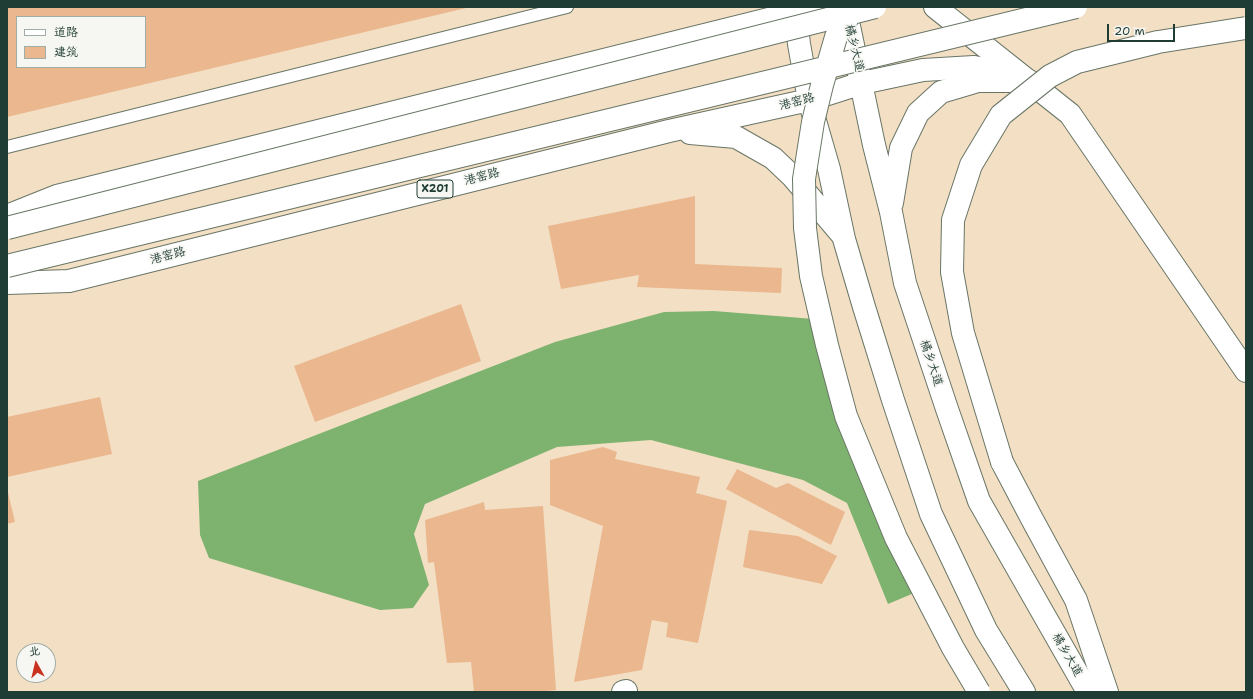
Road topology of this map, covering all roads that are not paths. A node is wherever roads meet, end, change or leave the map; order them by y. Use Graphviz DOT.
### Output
graph roads {
  1 [pos="567,7"];
  2 [pos="754,7"];
  3 [pos="817,7"];
  4 [pos="845,7"];
  5 [pos="854,7"];
  6 [pos="875,7"];
  7 [pos="935,7"];
  8 [pos="1076,7"];
  9 [pos="795,10"];
  10 [pos="1246,28"];
  11 [pos="668,44"];
  12 [pos="1028,81"];
  13 [pos="862,82"];
  14 [pos="809,100"];
  15 [pos="669,131"];
  16 [pos="7,147"];
  17 [pos="891,212"];
  18 [pos="7,216"];
  19 [pos="7,228"];
  20 [pos="844,239"];
  21 [pos="7,266"];
  22 [pos="7,283"];
  23 [pos="1246,371"];
  24 [pos="979,692"];
  25 [pos="1024,692"];
  26 [pos="1088,692"];
  27 [pos="1107,692"];
  1 -- 16 [label="lane"];
  2 -- 11 [label="main road"];
  3 -- 9 [label="main road"];
  4 -- 13 [label="main road, 橘乡大道"];
  5 -- 24 [label="main road, bridge"];
  6 -- 19 [label="main road, bridge"];
  7 -- 12 [label="main road"];
  8 -- 21 [label="main road, bridge"];
  9 -- 11 [label="main road"];
  9 -- 14 [label="main road"];
  10 -- 27 [label="main road, bridge"];
  11 -- 18 [label="main road"];
  12 -- 13 [label="main road, 港窑路"];
  12 -- 17 [label="main road"];
  12 -- 23 [label="main road"];
  13 -- 14 [label="main road, 港窑路 / X201"];
  13 -- 17 [label="main road, 橘乡大道"];
  14 -- 15 [label="main road, 港窑路 / X201"];
  14 -- 20 [label="main road"];
  15 -- 20 [label="main road"];
  15 -- 22 [label="main road, 港窑路 / X201"];
  17 -- 26 [label="main road, 橘乡大道"];
  20 -- 25 [label="main road"];
}
